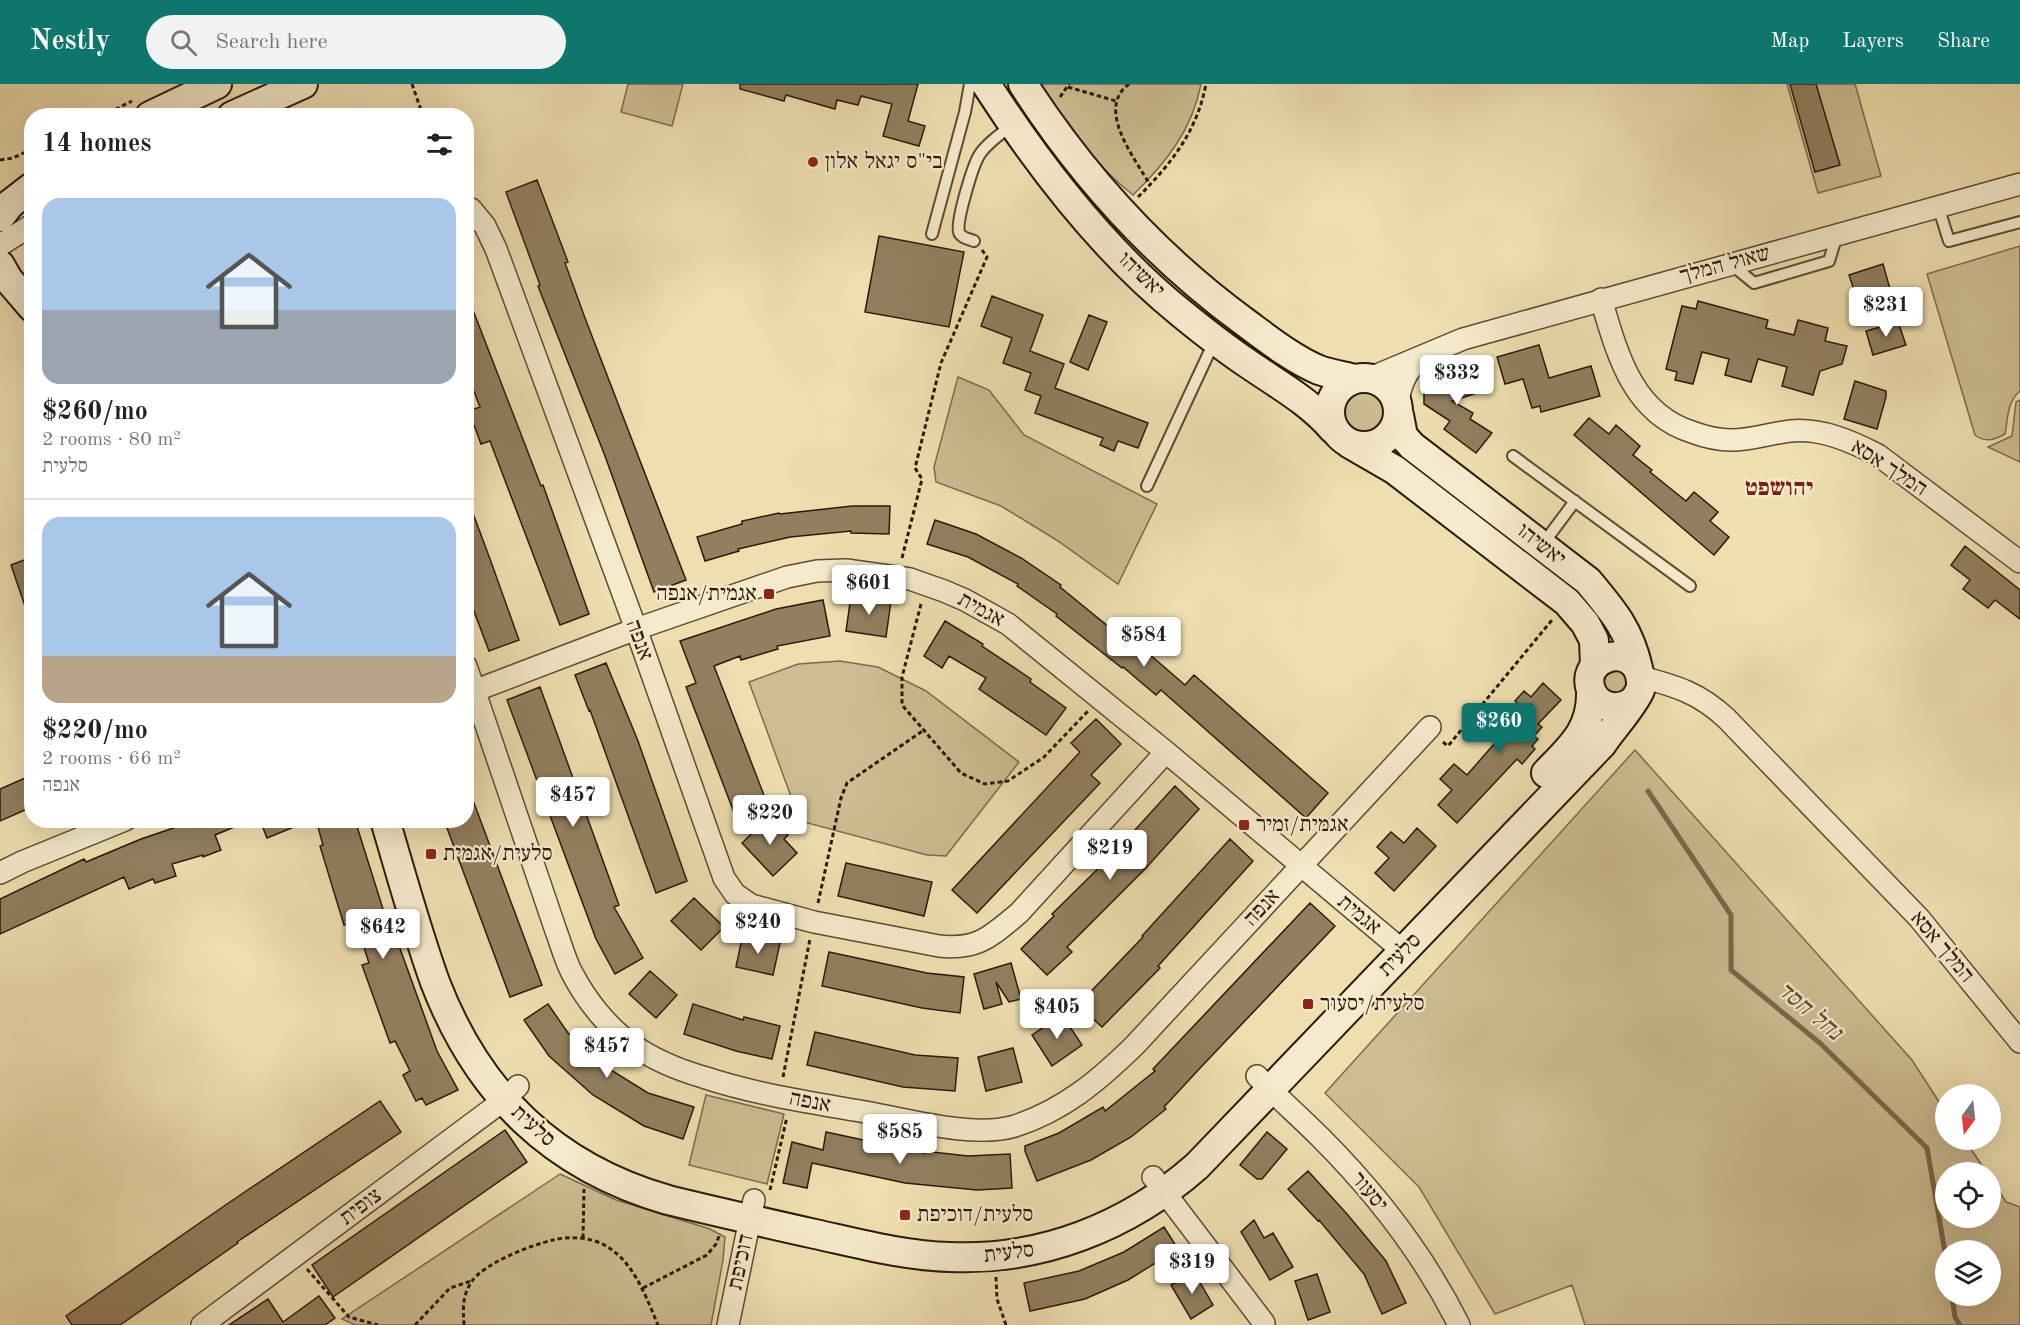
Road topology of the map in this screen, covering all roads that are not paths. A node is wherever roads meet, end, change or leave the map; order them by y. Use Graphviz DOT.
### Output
graph roads {
  1 [pos="217,84"];
  2 [pos="303,84"];
  3 [pos="970,84"];
  4 [pos="986,84"];
  5 [pos="1023,84"];
  6 [pos="167,108"];
  7 [pos="250,108"];
  8 [pos="1012,124"];
  9 [pos="2020,183"];
  10 [pos="24,192"];
  11 [pos="24,193"];
  12 [pos="1938,206"];
  13 [pos="0,209"];
  14 [pos="474,213"];
  15 [pos="0,217"];
  16 [pos="2020,222"];
  17 [pos="24,230"];
  18 [pos="932,234"];
  19 [pos="974,241"];
  20 [pos="0,245"];
  21 [pos="4,272"];
  22 [pos="24,297"];
  23 [pos="1601,299"];
  24 [pos="1215,340"];
  25 [pos="1432,351"];
  26 [pos="1362,378"];
  27 [pos="1398,409"];
  28 [pos="1342,436"];
  29 [pos="1513,456"];
  30 [pos="1147,486"];
  31 [pos="1575,501"];
  32 [pos="1542,546"];
  33 [pos="2020,562"];
  34 [pos="1690,586"];
  35 [pos="636,629"];
  36 [pos="1593,679"];
  37 [pos="1637,682"];
  38 [pos="474,691"];
  39 [pos="474,701"];
  40 [pos="1430,727"];
  41 [pos="1166,752"];
  42 [pos="105,828"];
  43 [pos="387,828"];
  44 [pos="407,828"];
  45 [pos="1300,866"];
  46 [pos="0,873"];
  47 [pos="1396,945"];
  48 [pos="2020,1042"];
  49 [pos="1264,1083"];
  50 [pos="511,1093"];
  51 [pos="1159,1184"];
  52 [pos="749,1209"];
  53 [pos="1264,1323"];
  54 [pos="202,1325"];
  55 [pos="728,1325"];
  56 [pos="1459,1325"];
  1 -- 6 [label="street"];
  2 -- 7 [label="street"];
  3 -- 18 [label="lane"];
  4 -- 8 [label="street, יאשיהו"];
  5 -- 26 [label="street, יאשיהו"];
  8 -- 19 [label="lane"];
  8 -- 24 [label="street, יאשיהו"];
  9 -- 12 [label="street, שאול המלך"];
  10 -- 13 [label="street"];
  11 -- 15 [label="street"];
  12 -- 16 [label="lane"];
  12 -- 23 [label="street, שאול המלך"];
  14 -- 35 [label="street, אנפה"];
  17 -- 20 [label="street"];
  21 -- 22 [label="street"];
  23 -- 25 [label="street, שאול המלך"];
  23 -- 33 [label="street, המלך אסא"];
  24 -- 28 [label="street, יאשיהו"];
  24 -- 30 [label="lane"];
  25 -- 26 [label="street, שאול המלך"];
  25 -- 27 [label="street, שאול המלך"];
  26 -- 27 [label="street"];
  26 -- 28 [label="street"];
  27 -- 28 [label="street"];
  27 -- 32 [label="street, יאשיהו"];
  28 -- 36 [label="street, יאשיהו"];
  29 -- 31 [label="lane"];
  31 -- 32 [label="lane"];
  31 -- 34 [label="lane"];
  32 -- 37 [label="street, יאשיהו"];
  35 -- 38 [label="street, אגמית"];
  35 -- 41 [label="street, אגמית"];
  35 -- 41 [label="street, אנפה"];
  36 -- 37 [label="street"];
  36 -- 37 [label="street"];
  36 -- 47 [label="street, סלעית"];
  37 -- 47 [label="street, סלעית"];
  37 -- 48 [label="street, המלך אסא"];
  39 -- 45 [label="street, אנפה"];
  40 -- 45 [label="street, אנפה"];
  41 -- 45 [label="street, אגמית"];
  42 -- 46 [label="street"];
  43 -- 50 [label="street, סלעית"];
  44 -- 50 [label="street, סלעית"];
  45 -- 47 [label="street, אגמית"];
  47 -- 49 [label="street, סלעית"];
  49 -- 51 [label="street, סלעית"];
  49 -- 56 [label="street, יסעור"];
  50 -- 52 [label="street, סלעית"];
  50 -- 52 [label="street, סלעית"];
  50 -- 54 [label="street, צופית"];
  51 -- 52 [label="street, סלעית"];
  51 -- 52 [label="street, סלעית"];
  51 -- 53 [label="street"];
  52 -- 55 [label="street, דוכיפת"];
}
